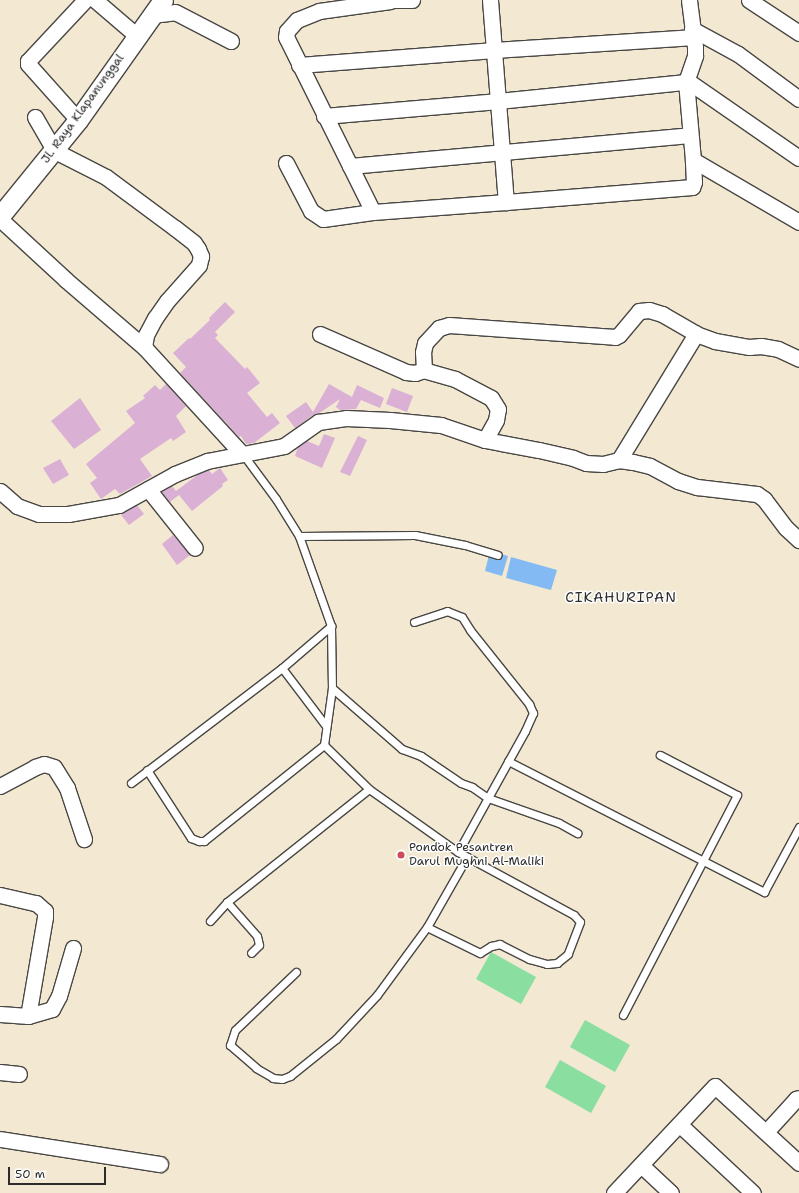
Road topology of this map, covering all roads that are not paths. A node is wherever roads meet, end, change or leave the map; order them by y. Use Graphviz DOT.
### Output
graph roads {
  1 [pos="85,0"];
  2 [pos="95,0"];
  3 [pos="163,0"];
  4 [pos="389,0"];
  5 [pos="412,0"];
  6 [pos="490,0"];
  7 [pos="689,0"];
  8 [pos="749,0"];
  9 [pos="152,16"];
  10 [pos="694,33"];
  11 [pos="799,33"];
  12 [pos="137,36"];
  13 [pos="231,41"];
  14 [pos="494,50"];
  15 [pos="299,65"];
  16 [pos="686,82"];
  17 [pos="799,99"];
  18 [pos="498,102"];
  19 [pos="324,116"];
  20 [pos="35,117"];
  21 [pos="78,120"];
  22 [pos="690,135"];
  23 [pos="55,151"];
  24 [pos="503,153"];
  25 [pos="799,158"];
  26 [pos="693,160"];
  27 [pos="286,163"];
  28 [pos="350,166"];
  29 [pos="506,202"];
  30 [pos="373,212"];
  31 [pos="0,216"];
  32 [pos="0,219"];
  33 [pos="799,221"];
  34 [pos="320,334"];
  35 [pos="696,334"];
  36 [pos="144,347"];
  37 [pos="799,360"];
  38 [pos="424,370"];
  39 [pos="485,440"];
  40 [pos="241,453"];
  41 [pos="619,460"];
  42 [pos="148,489"];
  43 [pos="0,491"];
  44 [pos="298,536"];
  45 [pos="799,540"];
  46 [pos="195,548"];
  47 [pos="498,555"];
  48 [pos="414,622"];
  49 [pos="331,626"];
  50 [pos="282,668"];
  51 [pos="332,688"];
  52 [pos="326,726"];
  53 [pos="324,745"];
  54 [pos="660,755"];
  55 [pos="508,761"];
  56 [pos="147,770"];
  57 [pos="130,783"];
  58 [pos="0,786"];
  59 [pos="368,789"];
  60 [pos="488,798"];
  61 [pos="799,827"];
  62 [pos="577,833"];
  63 [pos="84,839"];
  64 [pos="458,852"];
  65 [pos="467,857"];
  66 [pos="703,861"];
  67 [pos="0,896"];
  68 [pos="227,902"];
  69 [pos="210,921"];
  70 [pos="428,927"];
  71 [pos="73,948"];
  72 [pos="252,953"];
  73 [pos="296,972"];
  74 [pos="0,1014"];
  75 [pos="623,1015"];
  76 [pos="28,1016"];
  77 [pos="0,1072"];
  78 [pos="19,1074"];
  79 [pos="799,1098"];
  80 [pos="679,1124"];
  81 [pos="766,1132"];
  82 [pos="0,1139"];
  83 [pos="799,1163"];
  84 [pos="160,1164"];
  85 [pos="641,1165"];
  86 [pos="614,1193"];
  87 [pos="671,1193"];
  88 [pos="753,1193"];
  1 -- 21 [label="street"];
  2 -- 12 [label="street"];
  3 -- 9 [label="street, Jl. Raya Klapanunggal"];
  4 -- 5 [label="street"];
  4 -- 15 [label="street"];
  6 -- 14 [label="street"];
  7 -- 10 [label="street"];
  8 -- 11 [label="street"];
  9 -- 12 [label="street, Jl. Raya Klapanunggal"];
  9 -- 13 [label="street"];
  10 -- 14 [label="street"];
  10 -- 16 [label="street"];
  10 -- 17 [label="street"];
  12 -- 21 [label="street, Jl. Raya Klapanunggal"];
  14 -- 15 [label="street"];
  14 -- 18 [label="street"];
  15 -- 19 [label="street"];
  16 -- 18 [label="street"];
  16 -- 22 [label="street"];
  16 -- 25 [label="street"];
  18 -- 19 [label="street"];
  18 -- 24 [label="street"];
  19 -- 28 [label="street"];
  20 -- 23 [label="street"];
  21 -- 23 [label="street, Jl. Raya Klapanunggal"];
  22 -- 24 [label="street"];
  22 -- 26 [label="street"];
  23 -- 31 [label="street, Jl. Raya Klapanunggal"];
  23 -- 36 [label="street"];
  24 -- 28 [label="street"];
  24 -- 29 [label="street"];
  26 -- 29 [label="street"];
  26 -- 33 [label="street"];
  27 -- 30 [label="street"];
  28 -- 30 [label="street"];
  29 -- 30 [label="street"];
  32 -- 36 [label="street"];
  34 -- 38 [label="street"];
  35 -- 37 [label="street"];
  35 -- 38 [label="street"];
  35 -- 41 [label="street"];
  36 -- 40 [label="street"];
  38 -- 39 [label="street"];
  39 -- 40 [label="street"];
  39 -- 41 [label="street"];
  40 -- 42 [label="street"];
  40 -- 44 [label="lane"];
  41 -- 45 [label="street"];
  42 -- 43 [label="street"];
  42 -- 46 [label="street"];
  44 -- 47 [label="lane"];
  44 -- 49 [label="lane"];
  48 -- 55 [label="lane"];
  49 -- 50 [label="lane"];
  49 -- 51 [label="lane"];
  50 -- 52 [label="lane"];
  50 -- 56 [label="lane"];
  51 -- 52 [label="lane"];
  51 -- 60 [label="lane"];
  52 -- 53 [label="lane"];
  53 -- 56 [label="lane"];
  53 -- 59 [label="lane"];
  54 -- 66 [label="lane"];
  55 -- 60 [label="lane"];
  55 -- 66 [label="lane"];
  56 -- 57 [label="lane"];
  58 -- 63 [label="street"];
  59 -- 64 [label="lane"];
  59 -- 68 [label="lane"];
  60 -- 62 [label="lane"];
  60 -- 64 [label="lane"];
  61 -- 66 [label="lane"];
  64 -- 65 [label="lane"];
  65 -- 70 [label="lane"];
  65 -- 70 [label="lane"];
  66 -- 75 [label="lane"];
  67 -- 76 [label="street"];
  68 -- 69 [label="lane"];
  68 -- 72 [label="lane"];
  70 -- 73 [label="lane"];
  71 -- 76 [label="street"];
  74 -- 76 [label="street"];
  77 -- 78 [label="street"];
  79 -- 81 [label="street"];
  80 -- 81 [label="street"];
  80 -- 85 [label="street"];
  80 -- 88 [label="street"];
  81 -- 83 [label="street"];
  82 -- 84 [label="street"];
  85 -- 86 [label="street"];
  85 -- 87 [label="street"];
}
